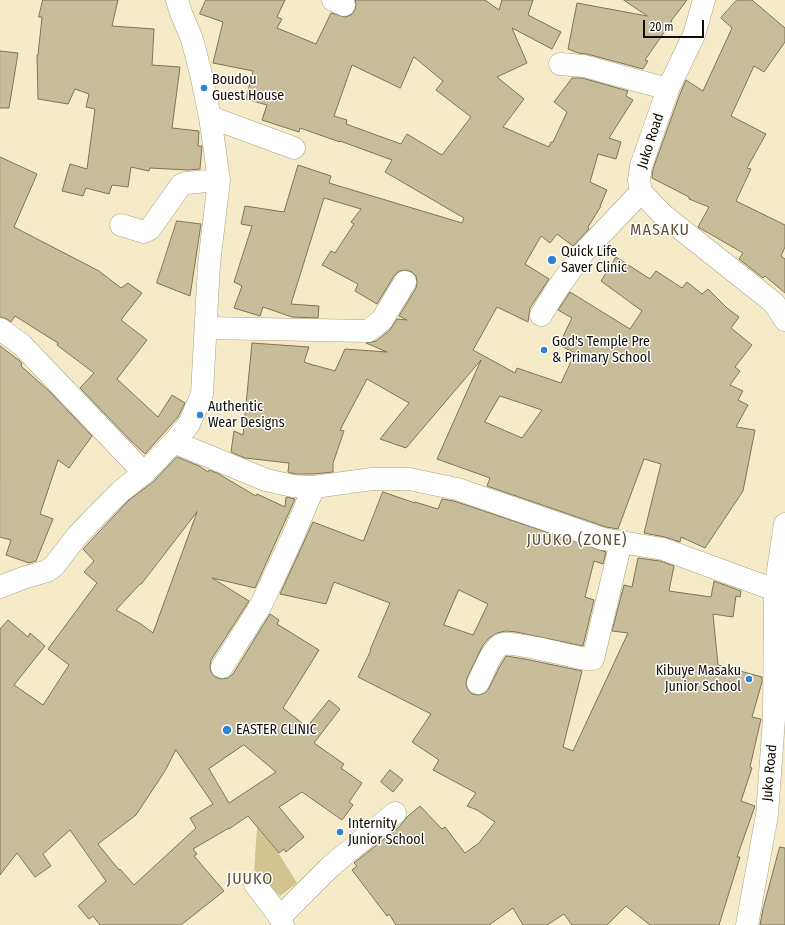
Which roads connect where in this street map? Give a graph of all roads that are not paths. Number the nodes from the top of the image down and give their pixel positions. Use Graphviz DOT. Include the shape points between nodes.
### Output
graph roads {
  1 [pos="178,0"];
  2 [pos="704,0"];
  3 [pos="560,64"];
  4 [pos="668,89"];
  5 [pos="210,117"];
  6 [pos="294,148"];
  7 [pos="219,180"];
  8 [pos="641,192"];
  9 [pos="121,225"];
  10 [pos="405,282"];
  11 [pos="541,314"];
  12 [pos="785,320"];
  13 [pos="206,328"];
  14 [pos="0,329"];
  15 [pos="174,442"];
  16 [pos="144,472"];
  17 [pos="314,487"];
  18 [pos="785,524"];
  19 [pos="621,542"];
  20 [pos="0,587"];
  21 [pos="775,590"];
  22 [pos="222,667"];
  23 [pos="478,682"];
  24 [pos="395,813"];
  25 [pos="255,884"];
  26 [pos="282,921"];
  27 [pos="747,925"];
  1 -- 5 [label="street" via="192,40"];
  2 -- 4 [label="street, Juko Road" via="694,35"];
  3 -- 4 [label="street" via="584,66"];
  4 -- 8 [label="street, Juko Road" via="640,166"];
  5 -- 6 [label="street"];
  5 -- 7 [label="street"];
  7 -- 9 [label="street" via="181,185 150,229 144,232"];
  7 -- 13 [label="street" via="209,264"];
  8 -- 11 [label="street" via="584,252"];
  8 -- 12 [label="street" via="662,214 774,303"];
  10 -- 13 [label="street" via="382,320 368,331"];
  13 -- 15 [label="street" via="202,394 189,424"];
  14 -- 16 [label="street" via="22,344"];
  15 -- 16 [label="street"];
  15 -- 17 [label="street" via="266,480 293,486"];
  16 -- 20 [label="street" via="101,511 48,572"];
  17 -- 19 [label="street" via="372,479 409,479 457,489 603,539"];
  17 -- 22 [label="street" via="261,604"];
  18 -- 21 [label="street, Juko Road"];
  19 -- 21 [label="street" via="663,549"];
  19 -- 23 [label="street" via="593,659 586,660 529,647 500,644"];
  21 -- 27 [label="street, Juko Road" via="774,719 766,815"];
  24 -- 26 [label="street" via="331,866"];
  25 -- 26 [label="street"];
}
